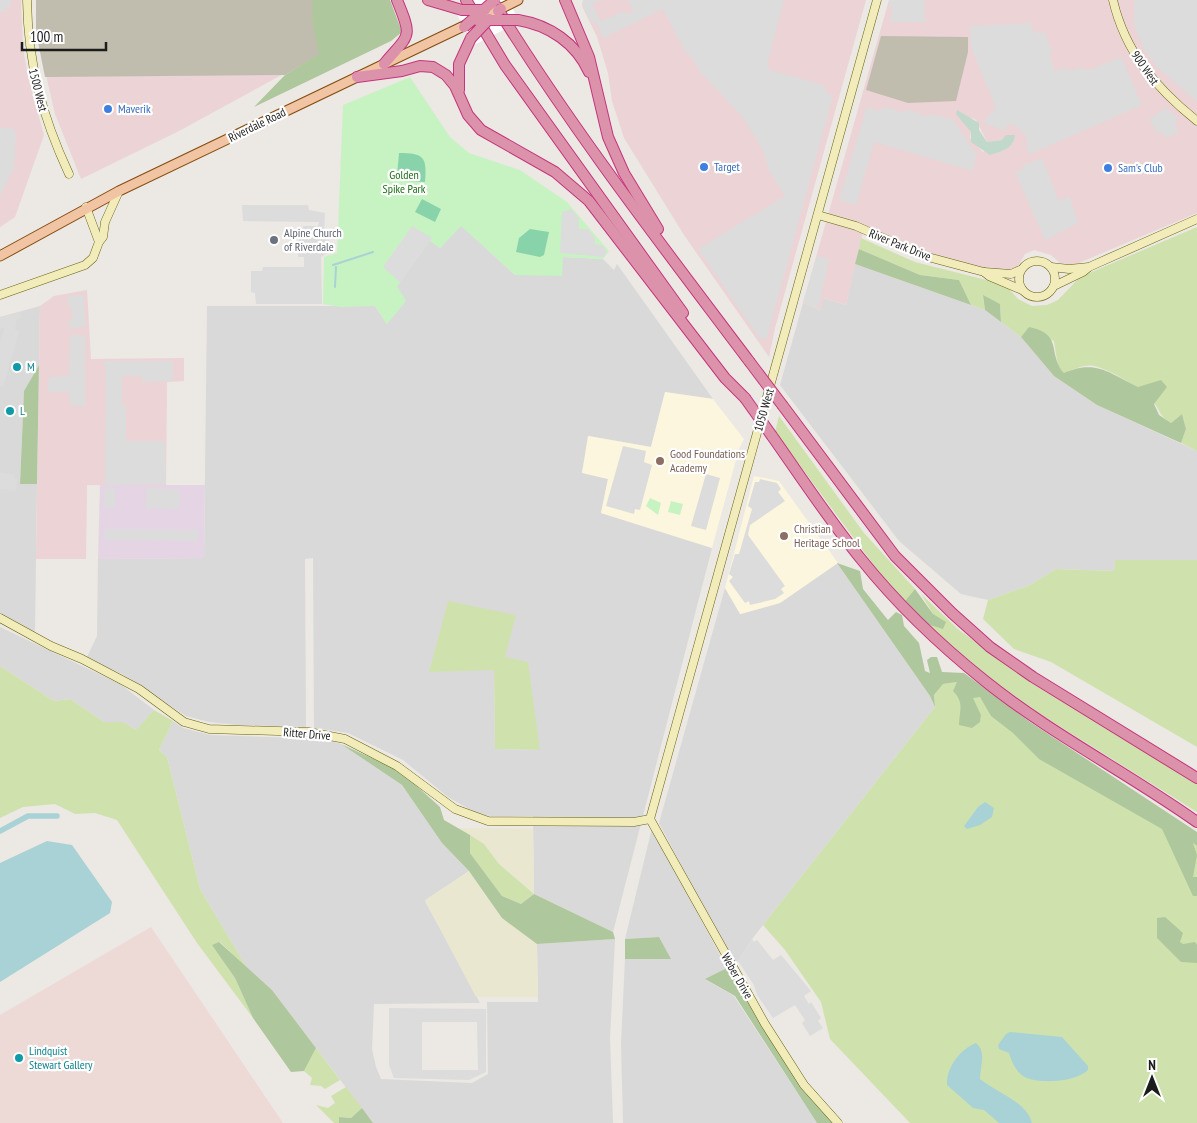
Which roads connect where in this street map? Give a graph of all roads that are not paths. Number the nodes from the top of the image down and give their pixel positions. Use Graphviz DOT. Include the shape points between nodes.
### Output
graph roads {
  1 [pos="28,0"];
  2 [pos="397,0"];
  3 [pos="428,0"];
  4 [pos="565,0"];
  5 [pos="877,0"];
  6 [pos="1113,0"];
  7 [pos="503,4"];
  8 [pos="464,5"];
  9 [pos="487,14"];
  10 [pos="477,20"];
  11 [pos="464,27"];
  12 [pos="384,64"];
  13 [pos="357,77"];
  14 [pos="596,92"];
  15 [pos="460,96"];
  16 [pos="1197,121"];
  17 [pos="69,174"];
  18 [pos="119,191"];
  19 [pos="86,207"];
  20 [pos="818,215"];
  21 [pos="1197,220"];
  22 [pos="99,242"];
  23 [pos="670,255"];
  24 [pos="0,256"];
  25 [pos="1050,267"];
  26 [pos="1088,267"];
  27 [pos="1020,270"];
  28 [pos="984,272"];
  29 [pos="1054,286"];
  30 [pos="1022,290"];
  31 [pos="0,295"];
  32 [pos="745,398"];
  33 [pos="0,618"];
  34 [pos="1197,778"];
  35 [pos="650,819"];
  36 [pos="1197,822"];
  37 [pos="838,1123"];
  1 -- 17 [label="street, 1500 West" via="31,62 36,84 50,132"];
  2 -- 12 [label="highway" via="408,33"];
  3 -- 8 [label="highway"];
  4 -- 14 [label="highway" via="589,57"];
  5 -- 20 [label="street, 1050 West"];
  6 -- 16 [label="street, 900 West" via="1124,34 1145,70 1167,96"];
  7 -- 9 [label="highway, bridge"];
  7 -- 10 [label="main road, Riverdale Road, bridge"];
  7 -- 23 [label="highway" via="531,64"];
  8 -- 9 [label="highway, bridge"];
  8 -- 32 [label="highway"];
  9 -- 10 [label="highway, bridge"];
  9 -- 11 [label="highway, bridge"];
  9 -- 14 [label="highway, bridge" via="545,28 569,44 585,64"];
  9 -- 15 [label="highway, bridge" via="462,55"];
  10 -- 11 [label="main road, Riverdale Road, bridge"];
  11 -- 12 [label="main road, Riverdale Road"];
  12 -- 13 [label="main road, Riverdale Road"];
  13 -- 15 [label="highway" via="417,66 429,67 449,77"];
  13 -- 18 [label="main road, Riverdale Road"];
  14 -- 23 [label="highway" via="615,154"];
  15 -- 32 [label="highway" via="468,115 481,130 555,172 585,196 725,378"];
  18 -- 19 [label="main road, Riverdale Road"];
  18 -- 22 [label="street"];
  19 -- 22 [label="street"];
  19 -- 24 [label="main road, Riverdale Road"];
  20 -- 28 [label="street, River Park Drive" via="856,226 911,251"];
  20 -- 35 [label="street, 1050 West"];
  21 -- 26 [label="street"];
  22 -- 31 [label="street" via="93,258 84,266"];
  23 -- 34 [label="highway, bridge" via="895,556 952,613 990,647 1033,678"];
  25 -- 26 [label="street"];
  25 -- 27 [label="street" via="1036,261"];
  25 -- 29 [label="street" via="1055,276"];
  26 -- 29 [label="street"];
  27 -- 28 [label="street, River Park Drive" via="1011,274"];
  27 -- 30 [label="street" via="1018,280"];
  28 -- 30 [label="street, River Park Drive"];
  29 -- 30 [label="street" via="1042,297 1031,297"];
  32 -- 36 [label="highway, bridge" via="860,558 946,649 1026,712 1151,789"];
  33 -- 35 [label="street, Ritter Drive" via="139,689 184,722 209,729 308,732 345,739 397,766 455,809 474,817 488,820 634,822"];
  35 -- 37 [label="street, Weber Drive" via="765,1024 804,1085"];
}
